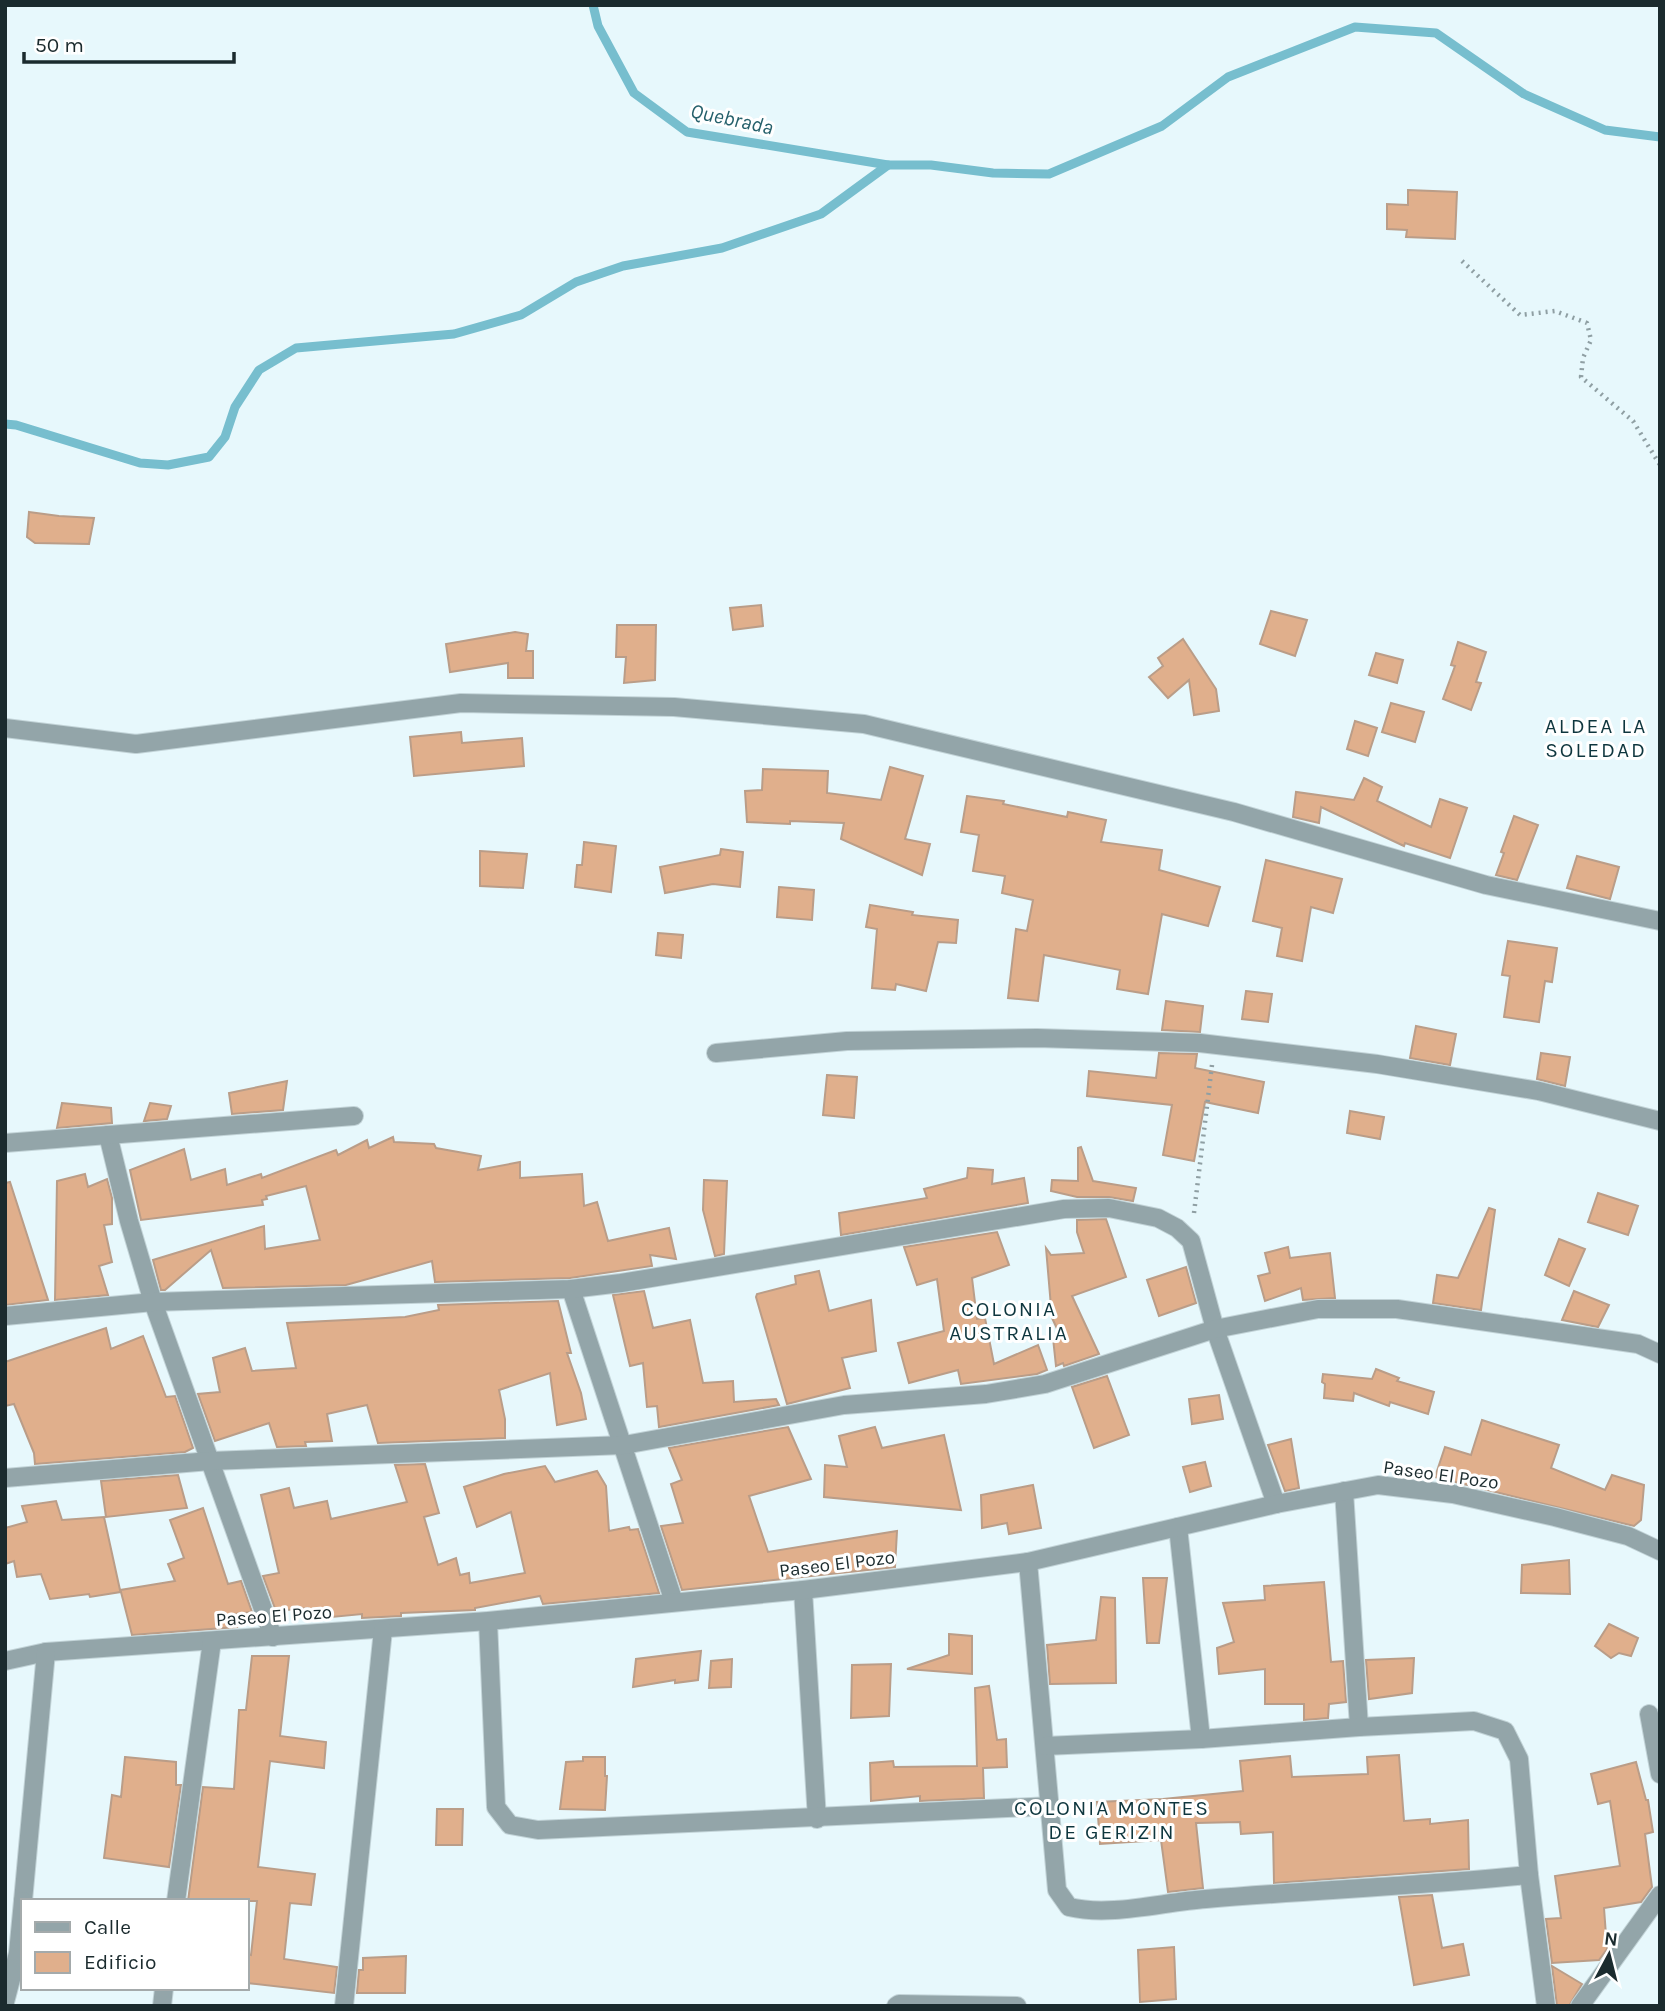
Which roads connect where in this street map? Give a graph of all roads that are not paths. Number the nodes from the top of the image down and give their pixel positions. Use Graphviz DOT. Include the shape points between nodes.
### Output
graph roads {
  1 [pos="5,728"];
  2 [pos="1660,921"];
  3 [pos="716,1053"];
  4 [pos="354,1116"];
  5 [pos="1660,1121"];
  6 [pos="108,1135"];
  7 [pos="5,1143"];
  8 [pos="571,1289"];
  9 [pos="153,1302"];
  10 [pos="5,1315"];
  11 [pos="1215,1329"];
  12 [pos="1660,1354"];
  13 [pos="624,1445"];
  14 [pos="210,1461"];
  15 [pos="5,1478"];
  16 [pos="1345,1491"];
  17 [pos="1276,1504"];
  18 [pos="1178,1527"];
  19 [pos="1660,1550"];
  20 [pos="1028,1562"];
  21 [pos="803,1590"];
  22 [pos="674,1602"];
  23 [pos="488,1621"];
  24 [pos="383,1630"];
  25 [pos="273,1637"];
  26 [pos="212,1641"];
  27 [pos="46,1653"];
  28 [pos="5,1661"];
  29 [pos="1649,1714"];
  30 [pos="1359,1727"];
  31 [pos="1201,1739"];
  32 [pos="1045,1746"];
  33 [pos="1660,1774"];
  34 [pos="1051,1806"];
  35 [pos="817,1819"];
  36 [pos="1529,1875"];
  37 [pos="1660,1895"];
  38 [pos="23,1899"];
  39 [pos="176,1899"];
  40 [pos="21,1922"];
  41 [pos="5,2002"];
  42 [pos="344,2006"];
  43 [pos="896,2006"];
  44 [pos="1017,2006"];
  45 [pos="1546,2006"];
  46 [pos="1580,2006"];
  1 -- 2 [label="street" via="136,744 461,703 674,707 864,724 1234,812 1486,885"];
  3 -- 5 [label="street" via="847,1041 1037,1038 1214,1045 1539,1091"];
  4 -- 6 [label="street"];
  6 -- 7 [label="street"];
  6 -- 9 [label="street"];
  8 -- 9 [label="street"];
  8 -- 11 [label="street" via="1064,1209 1109,1208 1158,1218 1191,1241"];
  8 -- 13 [label="street"];
  9 -- 10 [label="street"];
  9 -- 14 [label="street"];
  11 -- 12 [label="street" via="1318,1309 1396,1309 1638,1344"];
  11 -- 13 [label="street" via="1045,1384 986,1394 844,1405"];
  11 -- 17 [label="street"];
  13 -- 14 [label="street"];
  13 -- 22 [label="street"];
  14 -- 15 [label="street"];
  14 -- 25 [label="street"];
  16 -- 17 [label="street, Paseo El Pozo"];
  16 -- 19 [label="street, Paseo El Pozo" via="1378,1485 1453,1494 1628,1536"];
  16 -- 30 [label="street"];
  17 -- 18 [label="street, Paseo El Pozo"];
  18 -- 20 [label="street, Paseo El Pozo"];
  18 -- 31 [label="street"];
  20 -- 21 [label="street, Paseo El Pozo"];
  20 -- 32 [label="street"];
  21 -- 22 [label="street, Paseo El Pozo"];
  21 -- 35 [label="street"];
  22 -- 23 [label="street, Paseo El Pozo"];
  23 -- 24 [label="street, Paseo El Pozo"];
  23 -- 35 [label="street" via="496,1807 510,1825 538,1830"];
  24 -- 25 [label="street, Paseo El Pozo"];
  24 -- 42 [label="street"];
  25 -- 26 [label="street, Paseo El Pozo"];
  26 -- 27 [label="street, Paseo El Pozo"];
  26 -- 39 [label="street"];
  27 -- 28 [label="street, Paseo El Pozo"];
  27 -- 38 [label="street"];
  29 -- 33 [label="street"];
  30 -- 31 [label="street"];
  30 -- 36 [label="street" via="1474,1721 1506,1731 1519,1759"];
  31 -- 32 [label="street"];
  32 -- 34 [label="street"];
  34 -- 35 [label="street"];
  34 -- 36 [label="street" via="1057,1890 1069,1907 1089,1912"];
  36 -- 45 [label="street"];
  37 -- 46 [label="street"];
  40 -- 41 [label="street"];
  43 -- 44 [label="street"];
}
